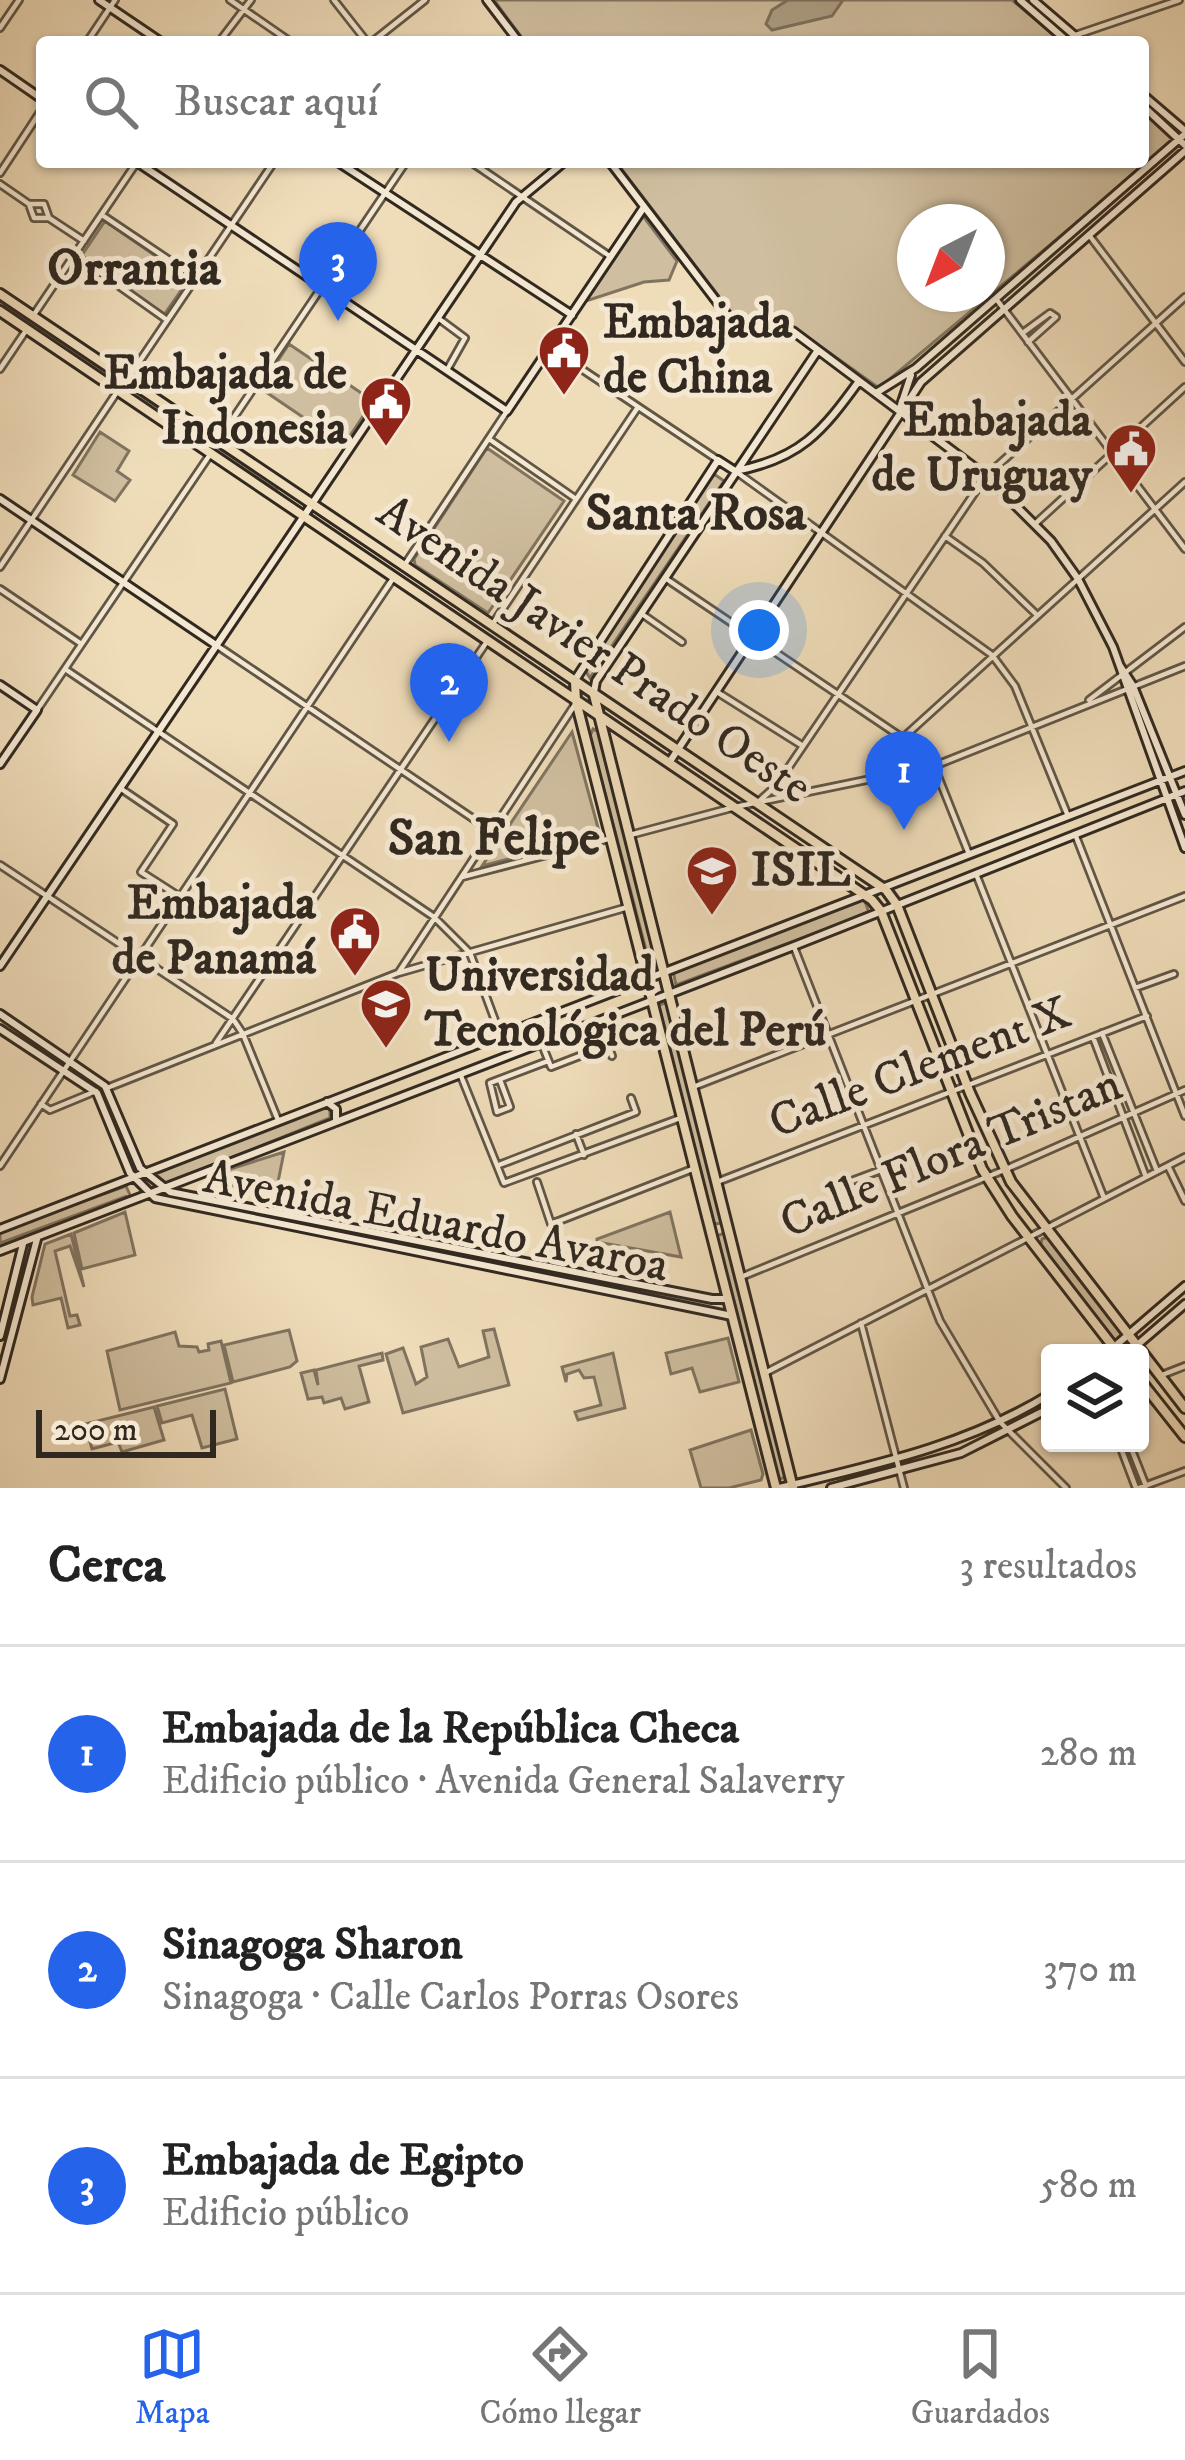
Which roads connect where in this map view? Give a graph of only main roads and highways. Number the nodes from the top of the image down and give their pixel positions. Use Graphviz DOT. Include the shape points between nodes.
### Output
graph roads {
  1 [pos="99,0"];
  2 [pos="488,0"];
  3 [pos="1020,0"];
  4 [pos="1033,0"];
  5 [pos="112,4"];
  6 [pos="153,36"];
  7 [pos="515,36"];
  8 [pos="1067,36"];
  9 [pos="1068,36"];
  10 [pos="0,70"];
  11 [pos="36,94"];
  12 [pos="1149,101"];
  13 [pos="1149,111"];
  14 [pos="1184,140"];
  15 [pos="146,168"];
  16 [pos="347,168"];
  17 [pos="557,168"];
  18 [pos="615,168"];
  19 [pos="644,207"];
  20 [pos="478,256"];
  21 [pos="0,294"];
  22 [pos="0,311"];
  23 [pos="572,315"];
  24 [pos="417,350"];
  25 [pos="818,350"];
  26 [pos="916,368"];
  27 [pos="909,379"];
  28 [pos="859,380"];
  29 [pos="921,382"];
  30 [pos="876,393"];
  31 [pos="899,411"];
  32 [pos="735,471"];
  33 [pos="280,482"];
  34 [pos="271,494"];
  35 [pos="0,500"];
  36 [pos="311,503"];
  37 [pos="302,515"];
  38 [pos="342,524"];
  39 [pos="334,536"];
  40 [pos="216,644"];
  41 [pos="575,680"];
  42 [pos="0,685"];
  43 [pos="1129,688"];
  44 [pos="594,694"];
  45 [pos="576,700"];
  46 [pos="599,716"];
  47 [pos="603,732"];
  48 [pos="586,736"];
  49 [pos="677,750"];
  50 [pos="669,763"];
  51 [pos="0,764"];
  52 [pos="1185,771"];
  53 [pos="1170,777"];
  54 [pos="1159,781"];
  55 [pos="1181,792"];
  56 [pos="1166,799"];
  57 [pos="1185,815"];
  58 [pos="1185,848"];
  59 [pos="883,888"];
  60 [pos="866,894"];
  61 [pos="897,905"];
  62 [pos="881,911"];
  63 [pos="0,966"];
  64 [pos="663,972"];
  65 [pos="648,978"];
  66 [pos="669,992"];
  67 [pos="653,998"];
  68 [pos="560,1012"];
  69 [pos="0,1014"];
  70 [pos="545,1018"];
  71 [pos="0,1029"];
  72 [pos="568,1031"];
  73 [pos="552,1037"];
  74 [pos="451,1054"];
  75 [pos="460,1073"];
  76 [pos="967,1086"];
  77 [pos="951,1091"];
  78 [pos="341,1097"];
  79 [pos="327,1102"];
  80 [pos="351,1115"];
  81 [pos="336,1122"];
  82 [pos="145,1174"];
  83 [pos="133,1179"];
  84 [pos="163,1189"];
  85 [pos="149,1195"];
  86 [pos="234,1210"];
  87 [pos="728,1227"];
  88 [pos="0,1228"];
  89 [pos="711,1232"];
  90 [pos="37,1239"];
  91 [pos="23,1244"];
  92 [pos="0,1251"];
  93 [pos="548,1266"];
  94 [pos="546,1277"];
  95 [pos="14,1282"];
  96 [pos="632,1282"];
  97 [pos="24,1285"];
  98 [pos="1185,1286"];
  99 [pos="629,1294"];
  100 [pos="728,1299"];
  101 [pos="1185,1304"];
  102 [pos="732,1316"];
  103 [pos="0,1336"];
  104 [pos="1127,1336"];
  105 [pos="1108,1344"];
  106 [pos="1120,1344"];
  107 [pos="1132,1344"];
  108 [pos="1145,1344"];
  109 [pos="1149,1365"];
  110 [pos="0,1378"];
  111 [pos="1149,1392"];
  112 [pos="1041,1399"];
  113 [pos="1185,1408"];
  114 [pos="1041,1413"];
  115 [pos="1185,1437"];
  116 [pos="792,1486"];
  117 [pos="778,1488"];
  118 [pos="831,1488"];
  1 -- 5 [label="main road"];
  2 -- 7 [label="main road"];
  3 -- 8 [label="main road"];
  4 -- 9 [label="main road"];
  5 -- 6 [label="main road"];
  10 -- 11 [label="main road"];
  12 -- 14 [label="main road"];
  13 -- 14 [label="main road"];
  14 -- 26 [label="main road"];
  14 -- 29 [label="main road"];
  15 -- 24 [label="main road"];
  16 -- 20 [label="main road"];
  17 -- 20 [label="main road" via="522,196"];
  18 -- 19 [label="main road"];
  19 -- 23 [label="main road"];
  19 -- 25 [label="main road" via="738,327 788,328"];
  20 -- 23 [label="main road"];
  20 -- 24 [label="main road"];
  21 -- 33 [label="main road, Avenida Javier Prado Oeste"];
  22 -- 34 [label="main road, Avenida Javier Prado Oeste"];
  23 -- 24 [label="main road" via="507,411"];
  24 -- 36 [label="main road"];
  25 -- 28 [label="main road"];
  25 -- 32 [label="main road"];
  26 -- 27 [label="main road"];
  26 -- 30 [label="main road"];
  27 -- 29 [label="main road"];
  27 -- 31 [label="main road"];
  28 -- 30 [label="main road"];
  28 -- 32 [label="main road" via="811,441"];
  29 -- 31 [label="main road"];
  30 -- 31 [label="main road"];
  31 -- 43 [label="main road" via="1036,523 1078,579"];
  31 -- 49 [label="main road"];
  32 -- 41 [label="main road" via="718,460"];
  32 -- 44 [label="main road"];
  33 -- 34 [label="main road"];
  33 -- 36 [label="main road, Avenida Javier Prado Oeste"];
  34 -- 37 [label="main road, Avenida Javier Prado Oeste"];
  35 -- 40 [label="main road"];
  36 -- 37 [label="main road"];
  36 -- 38 [label="main road, Avenida Javier Prado Oeste"];
  37 -- 39 [label="main road, Avenida Javier Prado Oeste"];
  37 -- 40 [label="main road"];
  38 -- 39 [label="main road"];
  38 -- 41 [label="main road, Avenida Javier Prado Oeste"];
  39 -- 45 [label="main road, Avenida Javier Prado Oeste"];
  40 -- 63 [label="main road"];
  41 -- 44 [label="main road, Avenida Javier Prado Oeste"];
  41 -- 45 [label="main road"];
  42 -- 51 [label="main road" via="37,710"];
  43 -- 53 [label="main road"];
  43 -- 54 [label="main road"];
  44 -- 46 [label="main road"];
  44 -- 49 [label="main road, Avenida Javier Prado Oeste"];
  45 -- 46 [label="main road, Avenida Javier Prado Oeste"];
  45 -- 48 [label="main road"];
  46 -- 47 [label="main road"];
  46 -- 50 [label="main road, Avenida Javier Prado Oeste"];
  47 -- 48 [label="main road" via="594,726"];
  47 -- 64 [label="main road"];
  48 -- 65 [label="main road"];
  49 -- 50 [label="main road"];
  49 -- 59 [label="main road, Avenida Javier Prado Oeste"];
  50 -- 60 [label="main road, Avenida Javier Prado Oeste"];
  52 -- 53 [label="main road"];
  53 -- 54 [label="main road"];
  53 -- 55 [label="main road"];
  54 -- 56 [label="main road"];
  54 -- 59 [label="main road"];
  55 -- 56 [label="main road"];
  55 -- 57 [label="main road"];
  56 -- 58 [label="main road"];
  56 -- 61 [label="main road"];
  59 -- 60 [label="main road"];
  59 -- 61 [label="main road, Avenida Javier Prado Oeste"];
  60 -- 62 [label="main road, Avenida Javier Prado Oeste"];
  60 -- 64 [label="main road"];
  61 -- 62 [label="main road"];
  61 -- 76 [label="main road, Avenida Javier Prado Oeste"];
  62 -- 66 [label="main road"];
  62 -- 77 [label="main road, Avenida Javier Prado Oeste"];
  64 -- 65 [label="main road"];
  64 -- 66 [label="main road"];
  65 -- 67 [label="main road"];
  65 -- 68 [label="main road"];
  66 -- 67 [label="main road"];
  66 -- 87 [label="main road"];
  67 -- 72 [label="main road"];
  67 -- 89 [label="main road"];
  68 -- 70 [label="main road"];
  68 -- 72 [label="main road"];
  69 -- 82 [label="main road" via="107,1088"];
  70 -- 73 [label="main road" via="554,1025"];
  70 -- 74 [label="main road"];
  71 -- 83 [label="main road" via="96,1091"];
  72 -- 73 [label="main road"];
  73 -- 75 [label="main road"];
  74 -- 75 [label="main road"];
  74 -- 78 [label="main road"];
  75 -- 80 [label="main road"];
  76 -- 77 [label="main road"];
  76 -- 104 [label="main road, Avenida Javier Prado Oeste" via="1004,1170"];
  77 -- 105 [label="main road, Avenida Javier Prado Oeste" via="987,1177"];
  78 -- 79 [label="main road"];
  78 -- 80 [label="main road" via="339,1108"];
  79 -- 81 [label="main road"];
  79 -- 82 [label="main road"];
  80 -- 81 [label="main road"];
  81 -- 84 [label="main road"];
  82 -- 83 [label="main road"];
  82 -- 84 [label="main road, Avenida Eduardo Avaroa"];
  83 -- 85 [label="main road, Avenida Eduardo Avaroa"];
  83 -- 88 [label="main road"];
  84 -- 85 [label="main road"];
  84 -- 86 [label="main road, Avenida Eduardo Avaroa"];
  85 -- 86 [label="main road, Avenida Eduardo Avaroa"];
  85 -- 90 [label="main road"];
  86 -- 93 [label="main road, Avenida Eduardo Avaroa"];
  86 -- 94 [label="main road, Avenida Eduardo Avaroa"];
  87 -- 89 [label="main road"];
  87 -- 116 [label="main road"];
  89 -- 100 [label="main road"];
  90 -- 91 [label="main road"];
  90 -- 97 [label="main road"];
  91 -- 92 [label="main road"];
  91 -- 95 [label="main road"];
  93 -- 94 [label="main road"];
  93 -- 96 [label="main road, Avenida Eduardo Avaroa"];
  94 -- 99 [label="main road, Avenida Eduardo Avaroa"];
  95 -- 97 [label="main road"];
  95 -- 103 [label="main road"];
  96 -- 99 [label="main road"];
  96 -- 100 [label="main road, Avenida Eduardo Avaroa"];
  97 -- 110 [label="main road"];
  98 -- 104 [label="main road"];
  99 -- 102 [label="main road, Avenida Eduardo Avaroa"];
  100 -- 102 [label="main road"];
  101 -- 108 [label="main road"];
  102 -- 117 [label="main road"];
  104 -- 106 [label="main road"];
  104 -- 107 [label="main road, Avenida Javier Prado Oeste"];
  109 -- 113 [label="main road, Avenida Javier Prado Oeste"];
  111 -- 115 [label="main road"];
  112 -- 116 [label="main road" via="933,1450"];
  114 -- 118 [label="main road" via="961,1453"];
  116 -- 117 [label="main road"];
}
